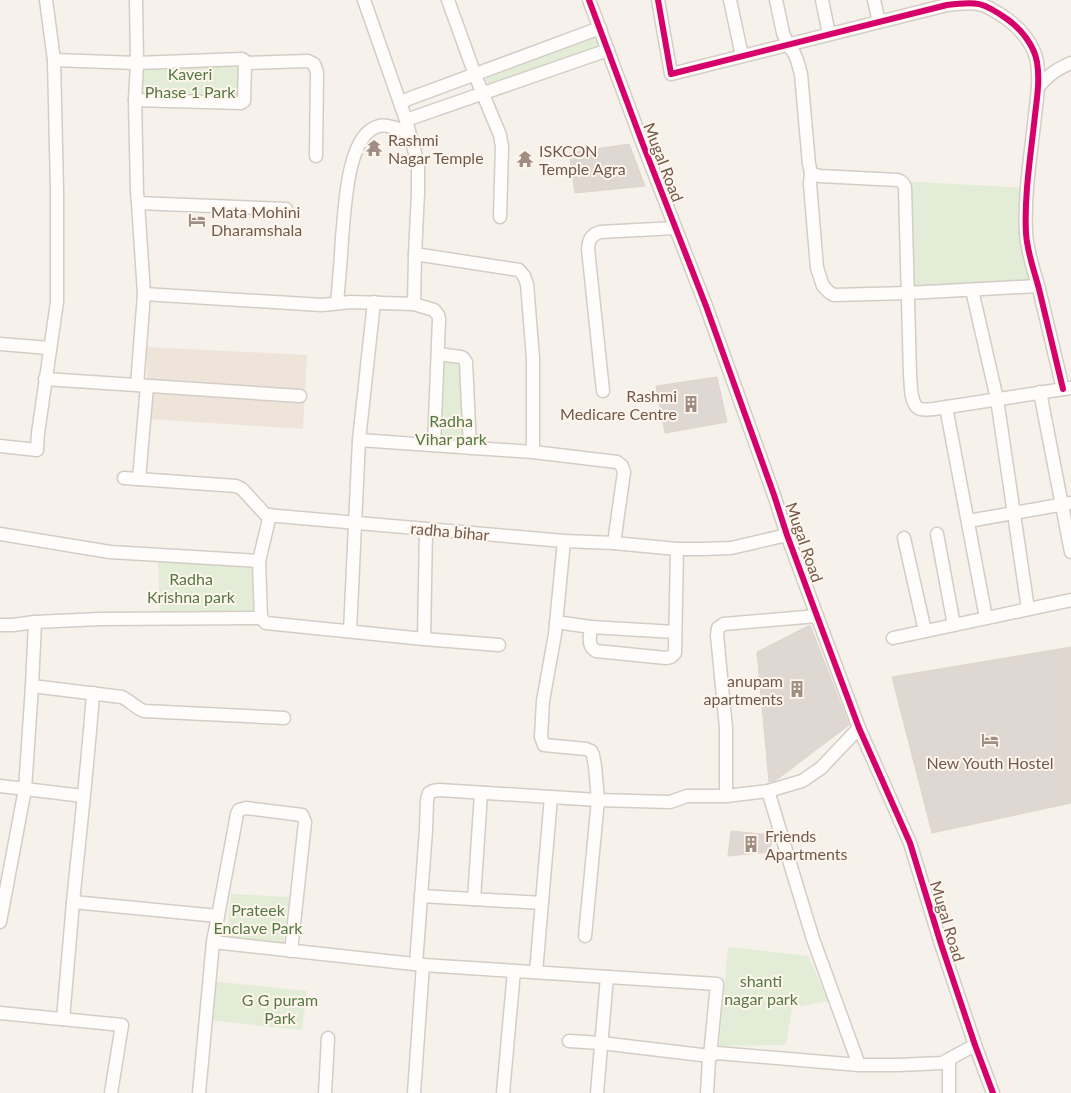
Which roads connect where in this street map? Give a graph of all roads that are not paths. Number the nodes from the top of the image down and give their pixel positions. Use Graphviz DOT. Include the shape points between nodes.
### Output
graph roads {
  1 [pos="46,0"];
  2 [pos="136,0"];
  3 [pos="364,0"];
  4 [pos="448,0"];
  5 [pos="590,0"];
  6 [pos="658,0"];
  7 [pos="730,0"];
  8 [pos="776,0"];
  9 [pos="822,0"];
  10 [pos="874,0"];
  11 [pos="878,22"];
  12 [pos="600,28"];
  13 [pos="829,34"];
  14 [pos="788,45"];
  15 [pos="608,50"];
  16 [pos="742,56"];
  17 [pos="54,60"];
  18 [pos="137,63"];
  19 [pos="245,63"];
  20 [pos="1071,63"];
  21 [pos="475,74"];
  22 [pos="1038,87"];
  23 [pos="483,93"];
  24 [pos="135,100"];
  25 [pos="400,102"];
  26 [pos="406,120"];
  27 [pos="409,133"];
  28 [pos="316,156"];
  29 [pos="811,173"];
  30 [pos="138,203"];
  31 [pos="286,209"];
  32 [pos="500,217"];
  33 [pos="675,228"];
  34 [pos="415,254"];
  35 [pos="1038,286"];
  36 [pos="972,290"];
  37 [pos="908,293"];
  38 [pos="144,294"];
  39 [pos="374,302"];
  40 [pos="337,303"];
  41 [pos="414,304"];
  42 [pos="0,344"];
  43 [pos="49,348"];
  44 [pos="438,354"];
  45 [pos="46,379"];
  46 [pos="142,386"];
  47 [pos="1067,388"];
  48 [pos="603,391"];
  49 [pos="1040,392"];
  50 [pos="300,396"];
  51 [pos="996,399"];
  52 [pos="946,407"];
  53 [pos="359,440"];
  54 [pos="434,445"];
  55 [pos="0,446"];
  56 [pos="470,448"];
  57 [pos="533,452"];
  58 [pos="124,478"];
  59 [pos="139,479"];
  60 [pos="1066,504"];
  61 [pos="1014,513"];
  62 [pos="270,515"];
  63 [pos="968,521"];
  64 [pos="356,523"];
  65 [pos="426,529"];
  66 [pos="0,534"];
  67 [pos="937,534"];
  68 [pos="787,535"];
  69 [pos="904,538"];
  70 [pos="564,541"];
  71 [pos="614,543"];
  72 [pos="677,549"];
  73 [pos="1071,552"];
  74 [pos="259,561"];
  75 [pos="1071,600"];
  76 [pos="1028,609"];
  77 [pos="817,616"];
  78 [pos="260,618"];
  79 [pos="986,618"];
  80 [pos="35,622"];
  81 [pos="556,622"];
  82 [pos="0,625"];
  83 [pos="954,625"];
  84 [pos="591,627"];
  85 [pos="350,631"];
  86 [pos="925,631"];
  87 [pos="675,632"];
  88 [pos="893,638"];
  89 [pos="424,639"];
  90 [pos="499,645"];
  91 [pos="32,686"];
  92 [pos="93,693"];
  93 [pos="284,718"];
  94 [pos="859,728"];
  95 [pos="0,786"];
  96 [pos="25,789"];
  97 [pos="768,791"];
  98 [pos="481,793"];
  99 [pos="83,796"];
  100 [pos="726,796"];
  101 [pos="551,797"];
  102 [pos="598,800"];
  103 [pos="421,896"];
  104 [pos="474,899"];
  105 [pos="73,902"];
  106 [pos="542,904"];
  107 [pos="218,916"];
  108 [pos="0,922"];
  109 [pos="585,936"];
  110 [pos="213,942"];
  111 [pos="292,951"];
  112 [pos="420,964"];
  113 [pos="514,971"];
  114 [pos="536,972"];
  115 [pos="607,977"];
  116 [pos="0,1013"];
  117 [pos="63,1019"];
  118 [pos="328,1038"];
  119 [pos="569,1041"];
  120 [pos="601,1043"];
  121 [pos="974,1045"];
  122 [pos="710,1056"];
  123 [pos="949,1060"];
  124 [pos="859,1065"];
  125 [pos="111,1093"];
  126 [pos="199,1093"];
  127 [pos="325,1093"];
  128 [pos="414,1093"];
  129 [pos="503,1093"];
  130 [pos="597,1093"];
  131 [pos="707,1093"];
  132 [pos="949,1093"];
  133 [pos="993,1093"];
  1 -- 17 [label="street"];
  2 -- 18 [label="street"];
  3 -- 25 [label="street"];
  4 -- 21 [label="street"];
  5 -- 12 [label="street, Mugal Road"];
  6 -- 16 [label="street" via="671,74"];
  7 -- 16 [label="street"];
  8 -- 14 [label="street"];
  9 -- 13 [label="street"];
  10 -- 11 [label="street"];
  11 -- 13 [label="street"];
  11 -- 22 [label="street" via="947,5 974,2 985,5 1026,37 1037,63"];
  12 -- 15 [label="street, Mugal Road"];
  12 -- 21 [label="street"];
  13 -- 14 [label="street"];
  14 -- 16 [label="street"];
  14 -- 29 [label="street" via="801,74"];
  15 -- 23 [label="street"];
  15 -- 33 [label="street, Mugal Road"];
  17 -- 18 [label="street"];
  17 -- 43 [label="street" via="57,302"];
  18 -- 19 [label="street" via="242,59"];
  18 -- 24 [label="street"];
  19 -- 24 [label="street" via="244,101 241,104"];
  19 -- 28 [label="street" via="304,60 314,64 318,83"];
  20 -- 22 [label="street" via="1049,75"];
  21 -- 23 [label="street"];
  21 -- 25 [label="street"];
  22 -- 35 [label="street" via="1026,215 1028,248"];
  23 -- 26 [label="street"];
  23 -- 32 [label="street" via="501,141"];
  24 -- 30 [label="street"];
  25 -- 26 [label="street"];
  26 -- 27 [label="street"];
  27 -- 34 [label="street" via="419,177"];
  27 -- 40 [label="street" via="377,126 364,136 355,154 347,184"];
  29 -- 37 [label="street" via="817,268 826,290 834,295"];
  29 -- 37 [label="street" via="902,181 905,188"];
  30 -- 31 [label="street"];
  30 -- 38 [label="street"];
  33 -- 48 [label="street" via="600,232 591,237 588,249"];
  33 -- 68 [label="street, Mugal Road"];
  34 -- 41 [label="street"];
  34 -- 57 [label="street" via="519,270 524,276 533,358"];
  35 -- 36 [label="street"];
  35 -- 47 [label="street"];
  36 -- 37 [label="street"];
  36 -- 51 [label="street"];
  37 -- 52 [label="street" via="914,403 925,410"];
  38 -- 40 [label="street" via="322,305"];
  38 -- 46 [label="street"];
  39 -- 40 [label="street"];
  39 -- 41 [label="street"];
  39 -- 53 [label="street"];
  41 -- 44 [label="street" via="434,310 438,315"];
  42 -- 43 [label="street"];
  43 -- 45 [label="street"];
  44 -- 54 [label="street"];
  44 -- 56 [label="street" via="461,357 466,362"];
  45 -- 46 [label="street"];
  45 -- 55 [label="street" via="37,450"];
  46 -- 50 [label="street"];
  46 -- 59 [label="street"];
  47 -- 49 [label="street"];
  49 -- 51 [label="street"];
  49 -- 60 [label="street"];
  51 -- 52 [label="street"];
  51 -- 61 [label="street"];
  52 -- 63 [label="street"];
  53 -- 54 [label="street"];
  53 -- 64 [label="street"];
  54 -- 56 [label="street"];
  56 -- 57 [label="street"];
  57 -- 71 [label="street" via="617,462 622,466 624,472"];
  58 -- 59 [label="street"];
  59 -- 62 [label="street" via="236,486 261,511"];
  60 -- 61 [label="street"];
  60 -- 73 [label="street"];
  61 -- 63 [label="street"];
  61 -- 76 [label="street"];
  62 -- 64 [label="street, radha bihar"];
  62 -- 74 [label="street"];
  63 -- 79 [label="street"];
  64 -- 65 [label="street, radha bihar"];
  64 -- 85 [label="street"];
  65 -- 70 [label="street, radha bihar"];
  65 -- 89 [label="street"];
  66 -- 74 [label="street" via="110,552"];
  67 -- 83 [label="street"];
  68 -- 72 [label="street, radha bihar" via="731,548"];
  68 -- 77 [label="street, Mugal Road"];
  69 -- 86 [label="street"];
  70 -- 71 [label="street, radha bihar"];
  70 -- 81 [label="street"];
  71 -- 72 [label="street, radha bihar"];
  72 -- 87 [label="street"];
  74 -- 78 [label="street"];
  75 -- 76 [label="street"];
  76 -- 79 [label="street"];
  77 -- 94 [label="street, Mugal Road"];
  77 -- 100 [label="street" via="724,624 718,628 726,728"];
  78 -- 80 [label="street"];
  78 -- 85 [label="street" via="266,622"];
  79 -- 83 [label="street"];
  80 -- 82 [label="street"];
  80 -- 91 [label="street"];
  81 -- 84 [label="street"];
  81 -- 102 [label="street" via="543,701 541,737 544,745 591,751"];
  83 -- 86 [label="street"];
  84 -- 87 [label="street"];
  84 -- 87 [label="street" via="589,643 596,651 666,658 675,653"];
  85 -- 89 [label="street"];
  86 -- 88 [label="street"];
  89 -- 90 [label="street"];
  91 -- 92 [label="street"];
  91 -- 96 [label="street"];
  92 -- 93 [label="street" via="122,697 144,710"];
  92 -- 99 [label="street"];
  94 -- 97 [label="street" via="822,768 802,781"];
  94 -- 121 [label="street, Mugal Road" via="910,843"];
  95 -- 96 [label="street"];
  96 -- 99 [label="street"];
  96 -- 108 [label="street"];
  97 -- 100 [label="street"];
  97 -- 124 [label="street" via="813,939"];
  98 -- 101 [label="street"];
  98 -- 103 [label="street" via="439,790 429,793"];
  98 -- 104 [label="street"];
  99 -- 105 [label="street"];
  100 -- 102 [label="street" via="687,796 670,802"];
  101 -- 102 [label="street"];
  101 -- 106 [label="street"];
  102 -- 109 [label="street"];
  103 -- 104 [label="street"];
  103 -- 112 [label="street"];
  104 -- 106 [label="street"];
  105 -- 107 [label="street"];
  105 -- 117 [label="street"];
  106 -- 114 [label="street"];
  107 -- 110 [label="street"];
  107 -- 111 [label="street" via="239,810 246,808 302,816 305,822"];
  110 -- 111 [label="street"];
  110 -- 126 [label="street"];
  111 -- 112 [label="street"];
  112 -- 113 [label="street"];
  112 -- 128 [label="street"];
  113 -- 114 [label="street"];
  113 -- 129 [label="street"];
  114 -- 115 [label="street"];
  115 -- 120 [label="street"];
  115 -- 122 [label="street" via="717,984"];
  116 -- 117 [label="street"];
  117 -- 125 [label="street" via="122,1025"];
  118 -- 127 [label="street"];
  119 -- 120 [label="street"];
  120 -- 122 [label="street"];
  120 -- 130 [label="street"];
  121 -- 123 [label="street"];
  121 -- 133 [label="street, Mugal Road"];
  122 -- 124 [label="street" via="717,1053"];
  122 -- 131 [label="street"];
  123 -- 124 [label="street" via="934,1064"];
  123 -- 132 [label="street"];
}
